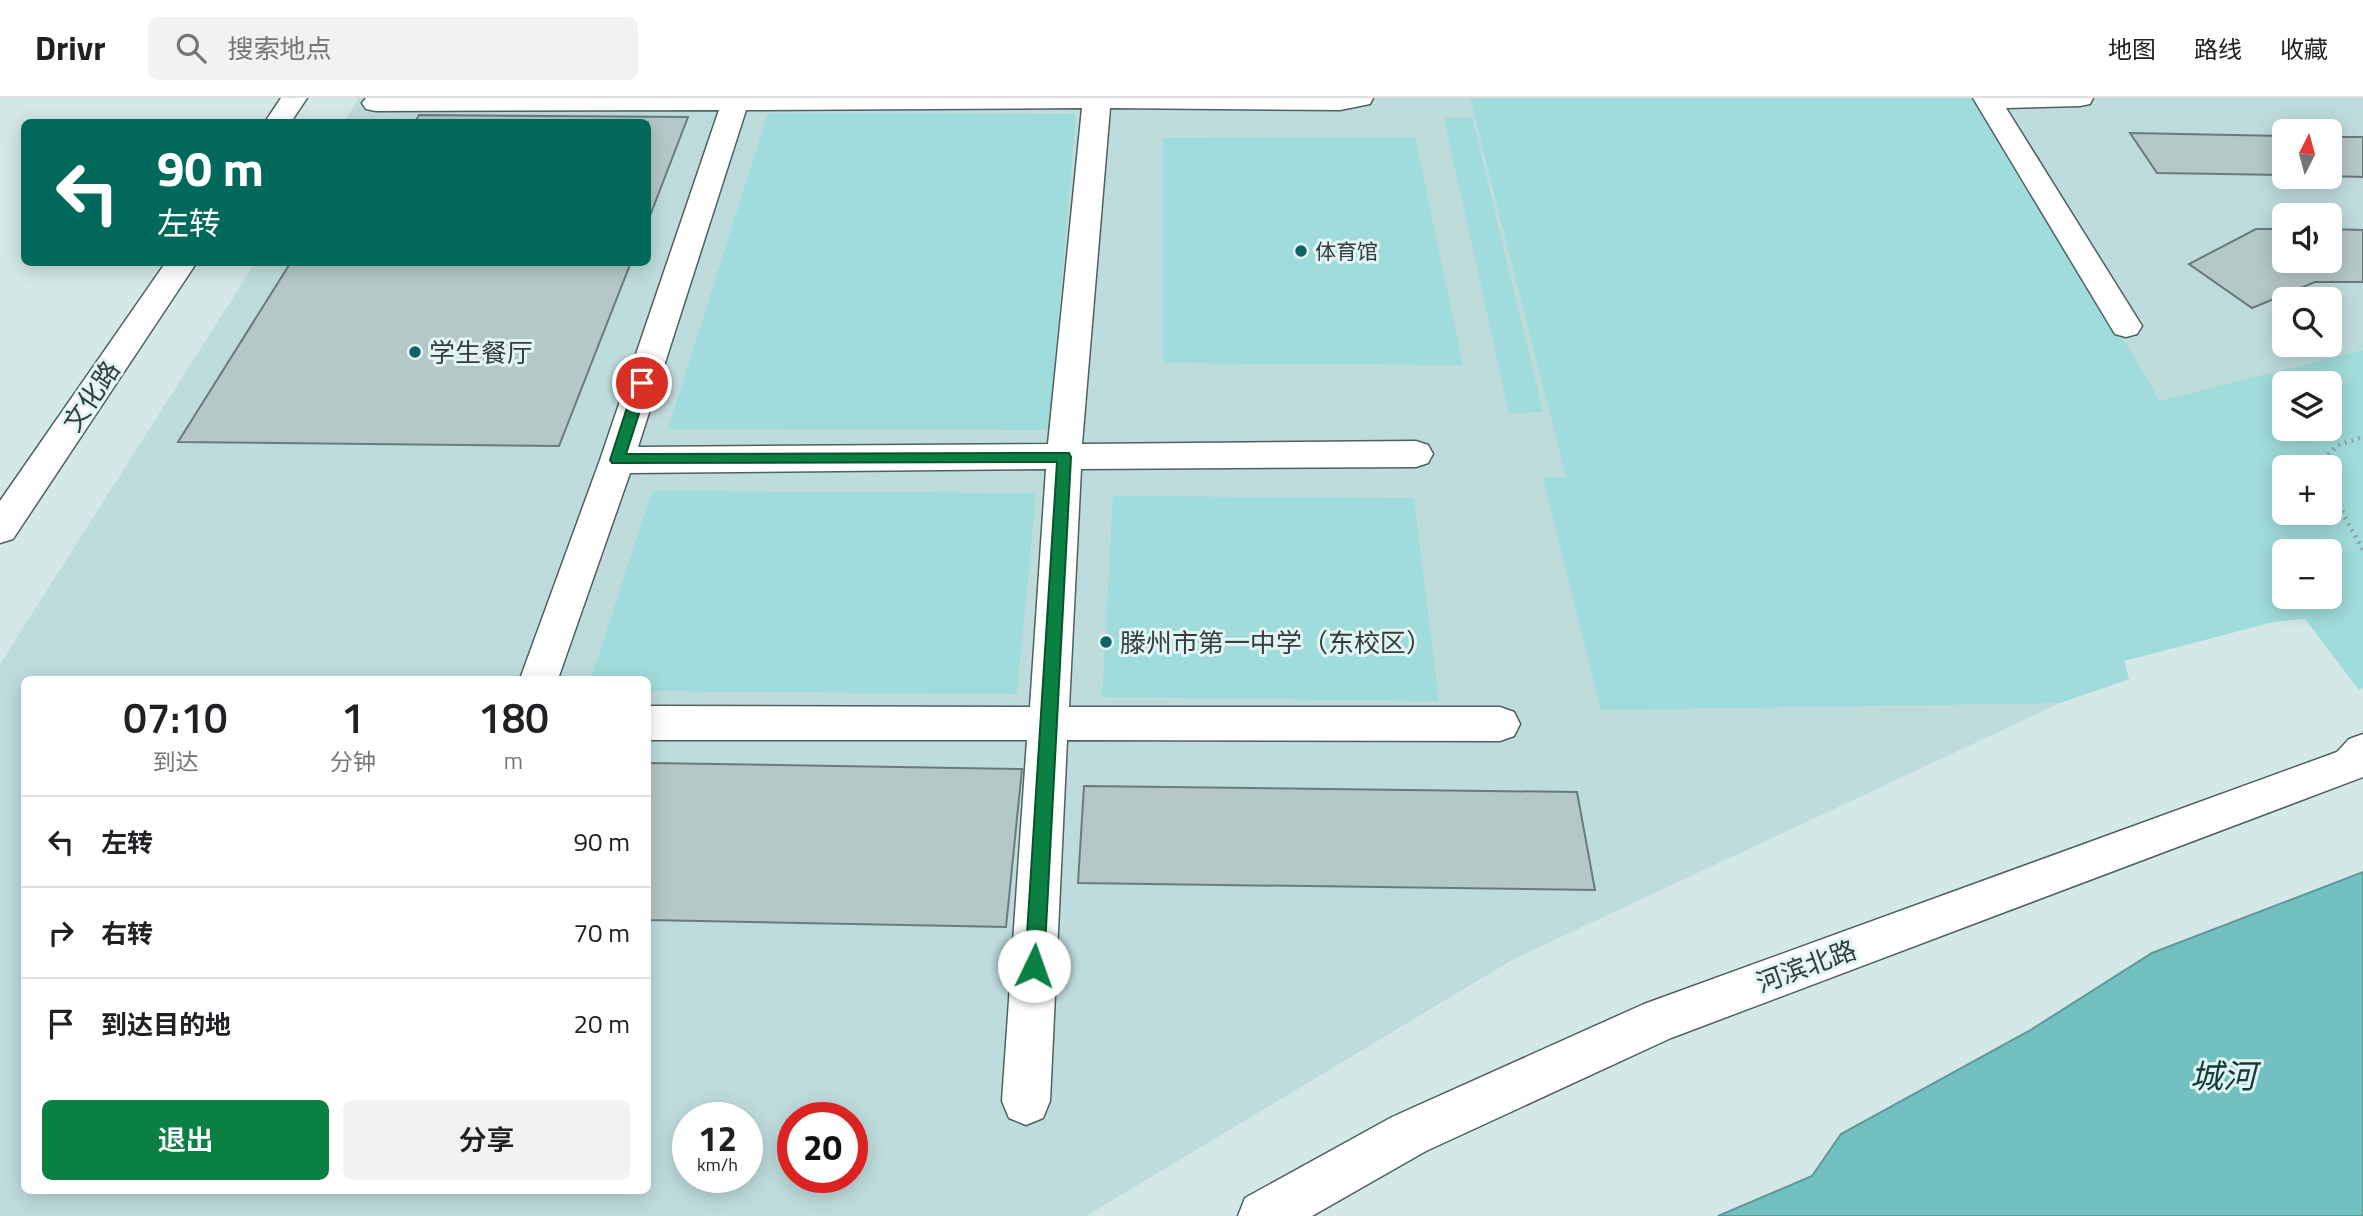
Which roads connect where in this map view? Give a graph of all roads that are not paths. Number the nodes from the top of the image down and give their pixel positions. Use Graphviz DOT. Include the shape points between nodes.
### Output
graph roads {
  1 [pos="294,98"];
  2 [pos="379,98"];
  3 [pos="1360,98"];
  4 [pos="2080,98"];
  5 [pos="736,99"];
  6 [pos="1097,99"];
  7 [pos="1987,99"];
  8 [pos="280,119"];
  9 [pos="179,266"];
  10 [pos="2126,326"];
  11 [pos="1416,454"];
  12 [pos="1064,457"];
  13 [pos="617,460"];
  14 [pos="0,529"];
  15 [pos="540,676"];
  16 [pos="651,723"];
  17 [pos="1049,724"];
  18 [pos="1500,724"];
  19 [pos="2363,751"];
  20 [pos="1026,1101"];
  21 [pos="1263,1216"];
  1 -- 8 [label="street"];
  2 -- 5 [label="street" via="376,103"];
  3 -- 6 [label="street" via="1340,102"];
  4 -- 7 [label="street"];
  5 -- 6 [label="street"];
  5 -- 13 [label="street"];
  6 -- 12 [label="street"];
  7 -- 10 [label="street"];
  9 -- 14 [label="street, 文化路"];
  11 -- 12 [label="street"];
  12 -- 13 [label="street"];
  12 -- 17 [label="street"];
  13 -- 15 [label="street"];
  16 -- 17 [label="street"];
  17 -- 18 [label="street"];
  17 -- 20 [label="street"];
  19 -- 21 [label="street, 河滨北路" via="2351,764 1660,1020 1409,1134"];
}
